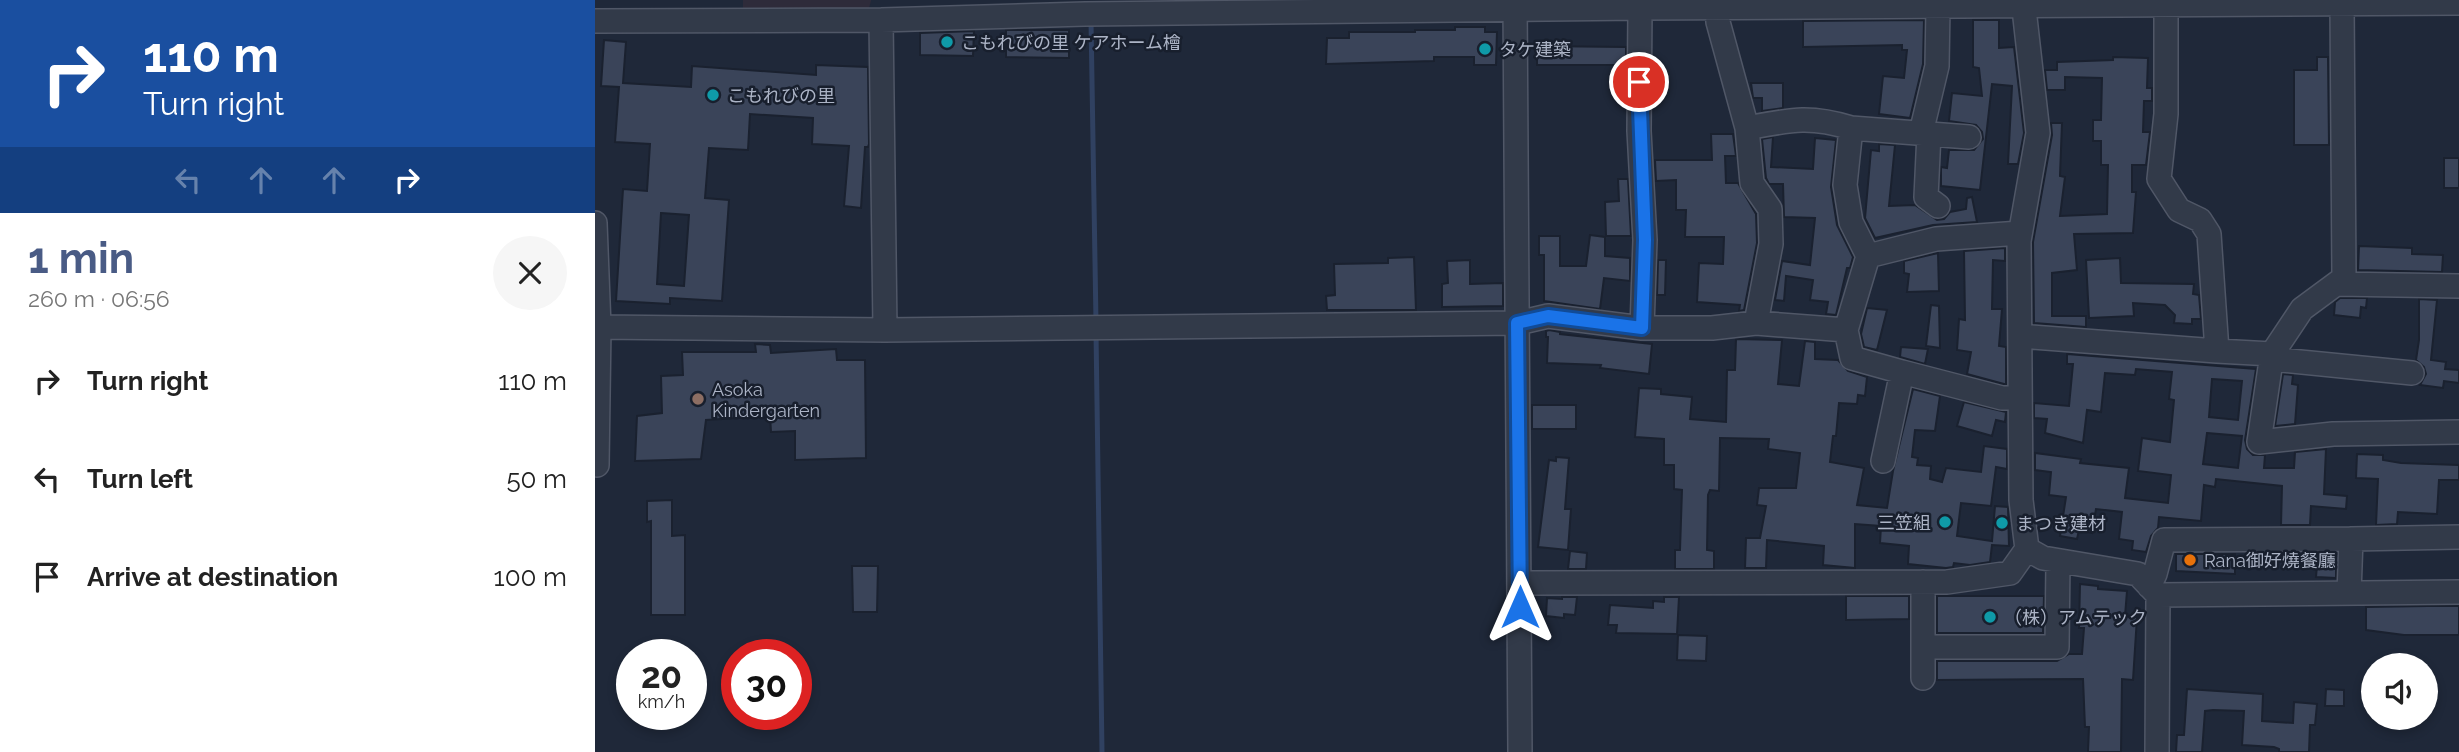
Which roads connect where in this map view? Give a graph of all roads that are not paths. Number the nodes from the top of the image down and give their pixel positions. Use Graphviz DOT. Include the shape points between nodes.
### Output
graph roads {
  1 [pos="2167,1"];
  2 [pos="2298,1"];
  3 [pos="2346,2"];
  4 [pos="2459,3"];
  5 [pos="1874,4"];
  6 [pos="2024,4"];
  7 [pos="1515,5"];
  8 [pos="1938,7"];
  9 [pos="1640,8"];
  10 [pos="1717,8"];
  11 [pos="881,20"];
  12 [pos="595,21"];
  13 [pos="1747,128"];
  14 [pos="1851,128"];
  15 [pos="1925,133"];
  16 [pos="1969,137"];
  17 [pos="1938,206"];
  18 [pos="595,223"];
  19 [pos="2020,233"];
  20 [pos="1868,256"];
  21 [pos="2337,284"];
  22 [pos="2459,286"];
  23 [pos="1517,323"];
  24 [pos="1756,323"];
  25 [pos="599,327"];
  26 [pos="1642,328"];
  27 [pos="885,330"];
  28 [pos="1846,330"];
  29 [pos="2019,337"];
  30 [pos="2217,351"];
  31 [pos="2271,356"];
  32 [pos="1902,372"];
  33 [pos="2412,373"];
  34 [pos="2020,398"];
  35 [pos="2459,432"];
  36 [pos="1883,461"];
  37 [pos="597,465"];
  38 [pos="2459,537"];
  39 [pos="2351,539"];
  40 [pos="2027,549"];
  41 [pos="2058,561"];
  42 [pos="1923,582"];
  43 [pos="1519,583"];
  44 [pos="2154,590"];
  45 [pos="2459,592"];
  46 [pos="2349,593"];
  47 [pos="1923,647"];
  48 [pos="1923,678"];
  49 [pos="1520,752"];
  50 [pos="2157,752"];
  1 -- 2 [label="street"];
  1 -- 6 [label="street"];
  1 -- 30 [label="street" via="2166,114 2159,178 2179,210 2200,220 2210,234"];
  2 -- 3 [label="street"];
  3 -- 4 [label="street"];
  3 -- 21 [label="street" via="2344,278"];
  5 -- 8 [label="street"];
  5 -- 10 [label="street"];
  6 -- 8 [label="street"];
  6 -- 19 [label="street" via="2038,133"];
  7 -- 9 [label="street"];
  7 -- 11 [label="street"];
  7 -- 23 [label="street"];
  8 -- 15 [label="street" via="1937,66"];
  9 -- 10 [label="street"];
  9 -- 26 [label="street" via="1639,131 1645,240"];
  10 -- 13 [label="street"];
  11 -- 12 [label="street"];
  11 -- 27 [label="street"];
  13 -- 14 [label="street" via="1801,118"];
  13 -- 24 [label="street" via="1752,183 1770,209 1771,244"];
  14 -- 15 [label="street"];
  14 -- 20 [label="street" via="1845,185 1851,222"];
  15 -- 16 [label="street"];
  15 -- 17 [label="street" via="1926,197"];
  18 -- 25 [label="street"];
  19 -- 20 [label="street" via="1935,239"];
  19 -- 29 [label="street"];
  20 -- 28 [label="street"];
  21 -- 22 [label="street"];
  21 -- 31 [label="street" via="2302,309"];
  23 -- 26 [label="street" via="1548,316"];
  23 -- 27 [label="street"];
  23 -- 43 [label="street"];
  24 -- 26 [label="street"];
  24 -- 28 [label="street"];
  25 -- 27 [label="street"];
  25 -- 37 [label="street"];
  28 -- 32 [label="street" via="1852,358"];
  29 -- 30 [label="street"];
  29 -- 34 [label="street"];
  30 -- 31 [label="street"];
  31 -- 33 [label="street"];
  31 -- 35 [label="street" via="2259,442 2333,434"];
  32 -- 34 [label="street" via="2003,398"];
  32 -- 36 [label="street"];
  34 -- 40 [label="street" via="2021,500"];
  38 -- 39 [label="street"];
  39 -- 44 [label="street" via="2164,540"];
  39 -- 46 [label="street"];
  40 -- 41 [label="street"];
  40 -- 42 [label="street" via="2010,573"];
  41 -- 44 [label="street" via="2138,574"];
  41 -- 47 [label="street" via="2057,647"];
  42 -- 43 [label="street"];
  42 -- 47 [label="street"];
  43 -- 49 [label="street"];
  44 -- 46 [label="street"];
  44 -- 50 [label="street"];
  45 -- 46 [label="street"];
  47 -- 48 [label="street"];
}
